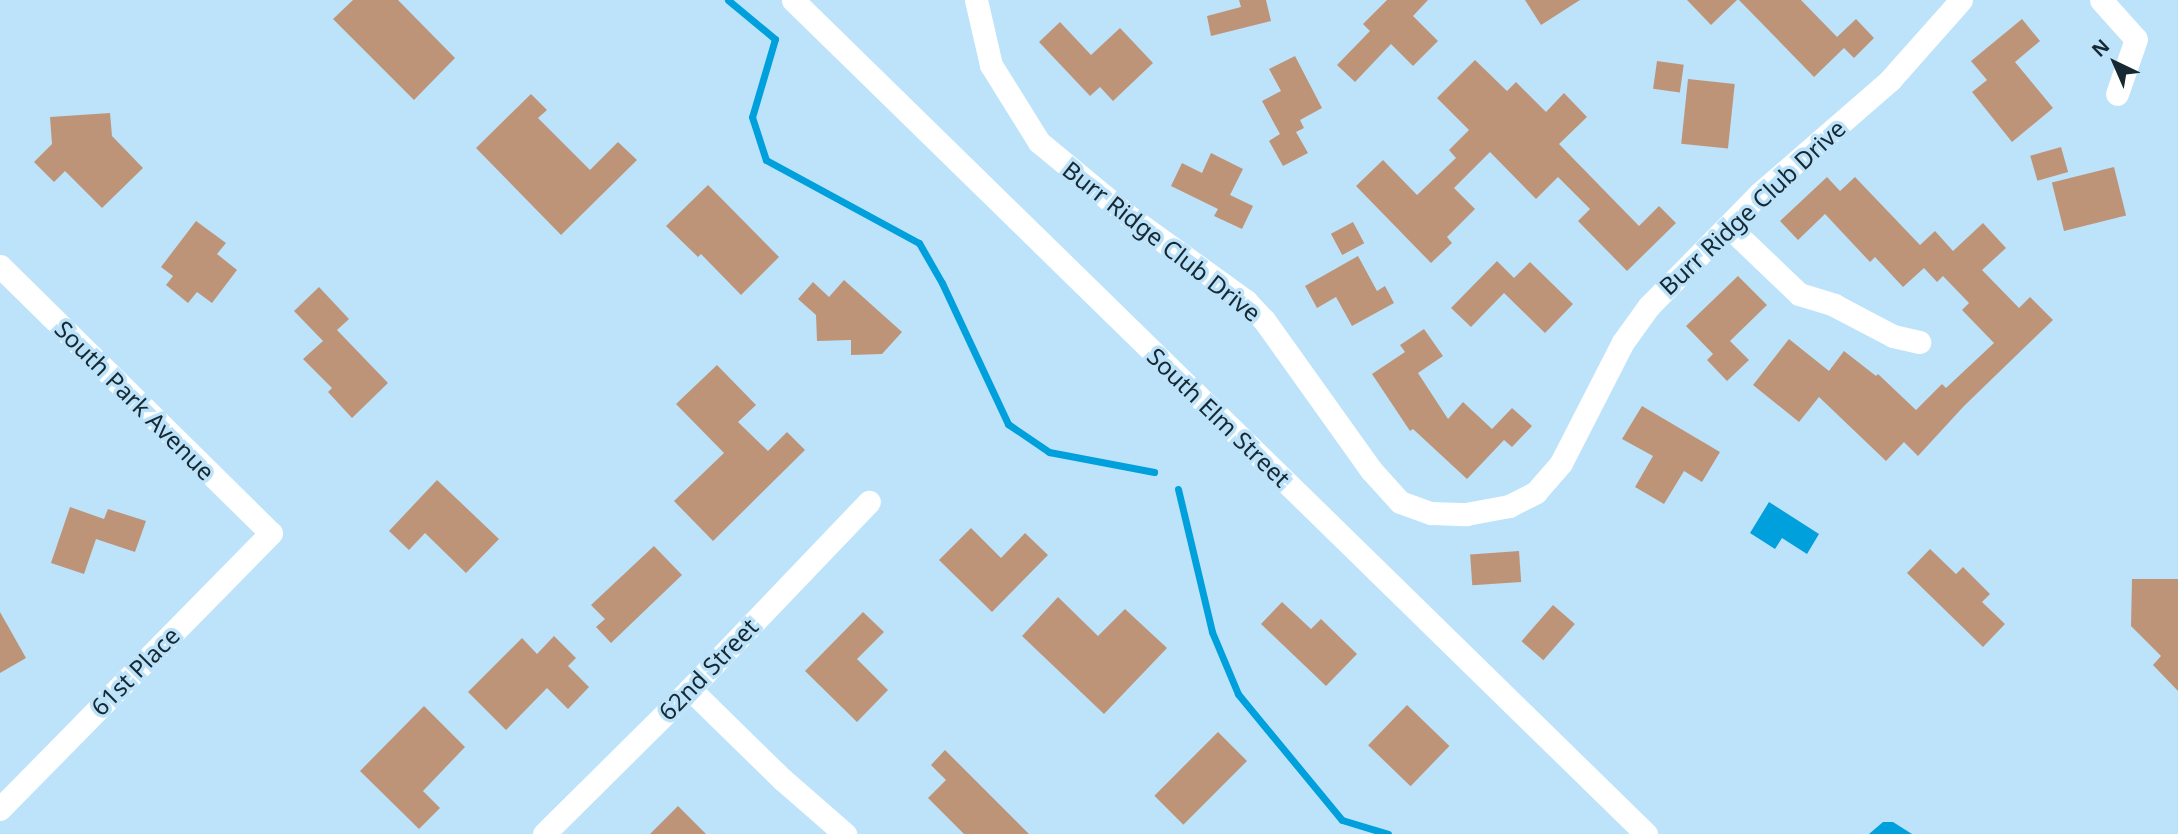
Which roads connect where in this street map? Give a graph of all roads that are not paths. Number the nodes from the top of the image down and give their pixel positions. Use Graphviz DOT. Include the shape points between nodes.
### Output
graph roads {
  1 [pos="793,0"];
  2 [pos="976,0"];
  3 [pos="1961,0"];
  4 [pos="2101,0"];
  5 [pos="2117,94"];
  6 [pos="1729,227"];
  7 [pos="0,266"];
  8 [pos="1919,342"];
  9 [pos="869,502"];
  10 [pos="271,533"];
  11 [pos="690,689"];
  12 [pos="0,809"];
  13 [pos="544,834"];
  14 [pos="845,834"];
  15 [pos="1646,834"];
  1 -- 15 [label="street, South Elm Street"];
  2 -- 6 [label="street, Burr Ridge Club Drive" via="992,65 1039,142 1131,218 1246,301 1371,470 1400,502 1431,513 1466,514 1509,506 1536,492 1561,463 1623,342 1649,306"];
  3 -- 6 [label="street, Burr Ridge Club Drive" via="1890,80 1759,194"];
  4 -- 5 [label="street" via="2136,39"];
  6 -- 8 [label="street" via="1799,294 1834,305 1893,336"];
  7 -- 10 [label="street, South Park Avenue"];
  9 -- 11 [label="street, 62nd Street"];
  10 -- 12 [label="street, 61st Place"];
  11 -- 13 [label="street, 62nd Street"];
  11 -- 14 [label="street"];
}
